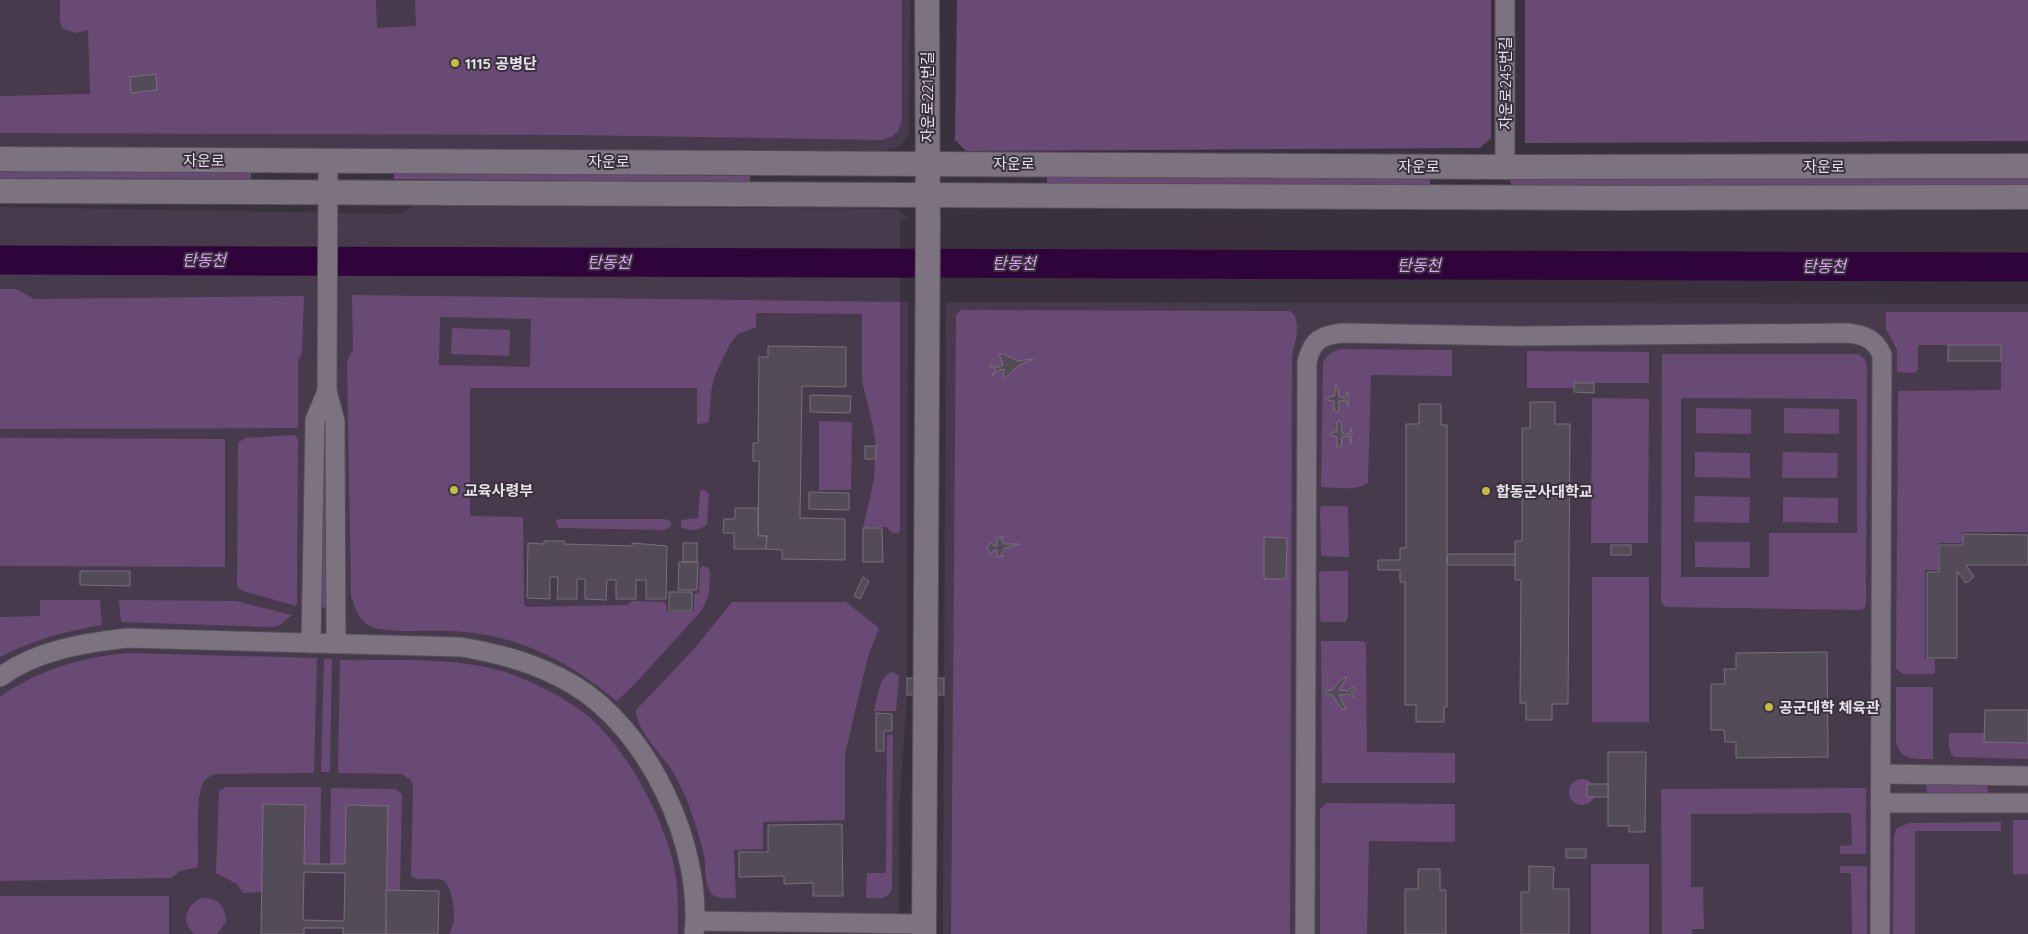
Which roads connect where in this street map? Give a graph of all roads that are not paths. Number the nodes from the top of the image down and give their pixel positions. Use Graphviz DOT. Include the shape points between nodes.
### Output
graph roads {
  1 [pos="927,0"];
  2 [pos="1505,0"];
  3 [pos="0,159"];
  4 [pos="328,160"];
  5 [pos="928,162"];
  6 [pos="2028,166"];
  7 [pos="1505,167"];
  8 [pos="0,191"];
  9 [pos="328,192"];
  10 [pos="928,194"];
  11 [pos="2028,197"];
  12 [pos="327,390"];
  13 [pos="311,643"];
  14 [pos="336,643"];
  15 [pos="0,677"];
  16 [pos="1881,774"];
  17 [pos="2028,776"];
  18 [pos="1880,803"];
  19 [pos="2028,803"];
  20 [pos="695,927"];
  21 [pos="924,929"];
  22 [pos="1305,934"];
  23 [pos="1880,934"];
  1 -- 5 [label="street, 자운로221번길"];
  2 -- 7 [label="street, 자운로245번길"];
  3 -- 4 [label="street, 자운로"];
  4 -- 5 [label="street, 자운로"];
  4 -- 9 [label="street"];
  5 -- 7 [label="street, 자운로"];
  5 -- 10 [label="street, 자운로221번길"];
  6 -- 7 [label="street, 자운로"];
  8 -- 9 [label="street, 자운로"];
  9 -- 10 [label="street, 자운로"];
  9 -- 12 [label="street"];
  10 -- 11 [label="street, 자운로"];
  10 -- 21 [label="street, 자운로221번길"];
  12 -- 13 [label="street" via="315,420"];
  12 -- 14 [label="street" via="335,420"];
  13 -- 14 [label="street"];
  13 -- 15 [label="street" via="127,638 86,642 43,654"];
  14 -- 20 [label="street" via="461,647 503,654 540,667 573,684 601,705 616,720 662,786 687,847 694,880"];
  16 -- 17 [label="street"];
  16 -- 18 [label="street"];
  16 -- 22 [label="street" via="1882,355 1871,338 1848,333 1331,334 1315,342 1307,362"];
  18 -- 19 [label="street"];
  18 -- 23 [label="street"];
  20 -- 21 [label="street"];
}
